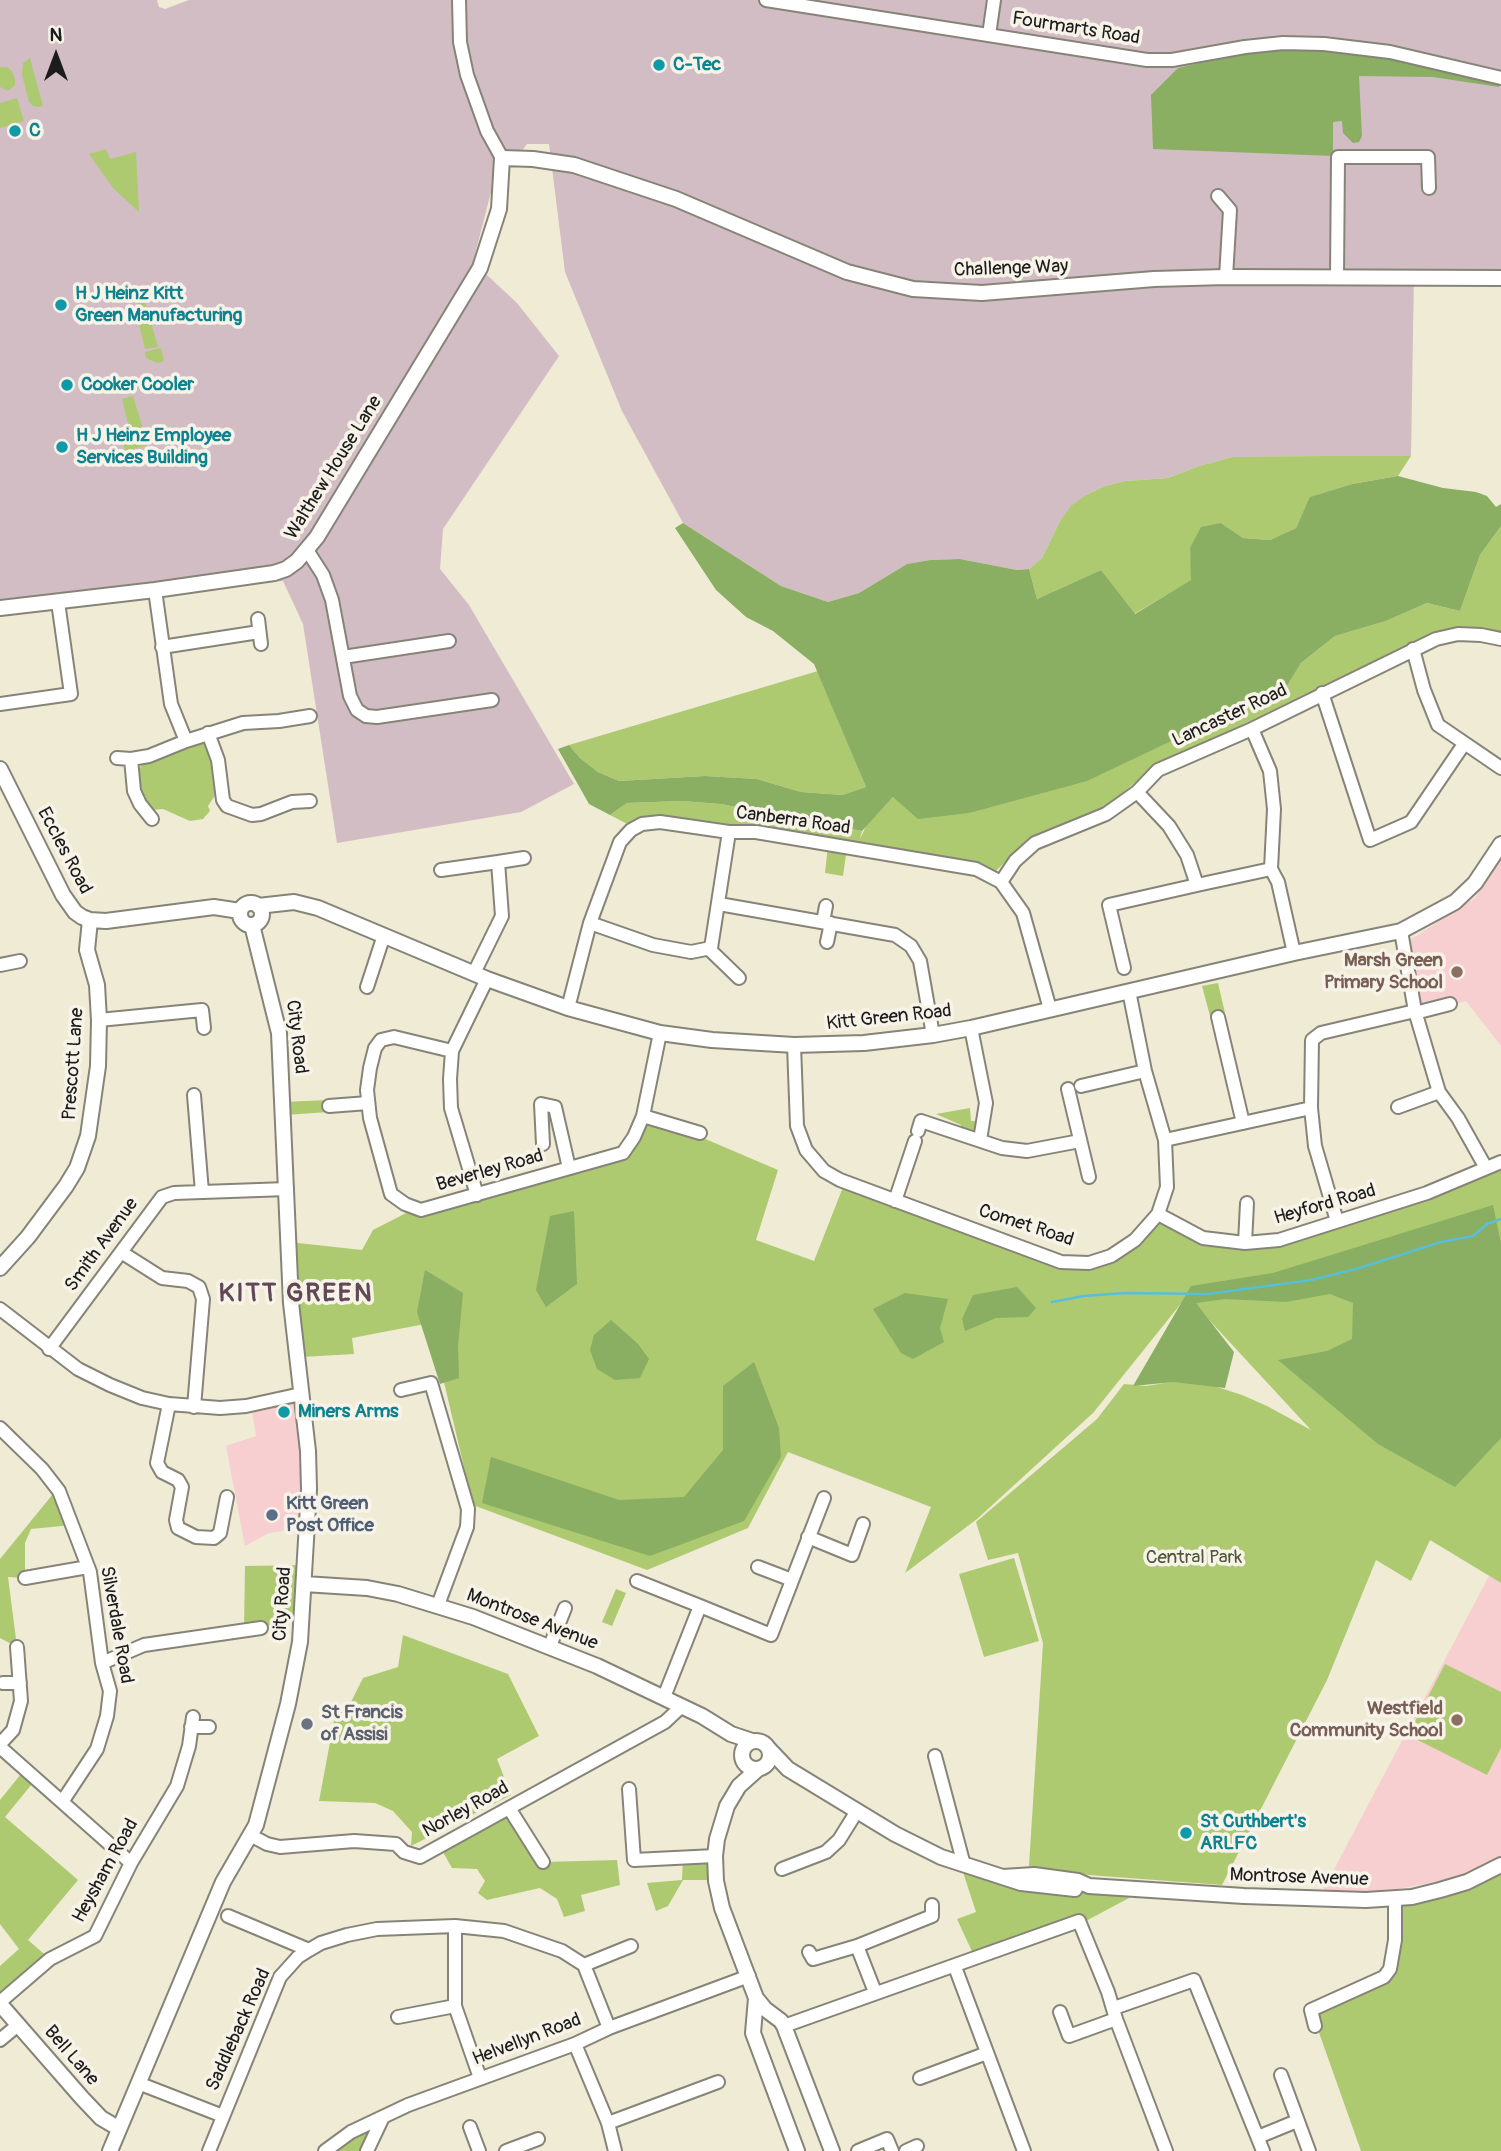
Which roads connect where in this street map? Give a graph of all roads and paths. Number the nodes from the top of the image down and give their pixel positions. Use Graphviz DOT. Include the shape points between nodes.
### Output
graph roads {
  1 [pos="459,0"];
  2 [pos="766,0"];
  3 [pos="995,0"];
  4 [pos="989,35"];
  5 [pos="1501,78"];
  6 [pos="502,158"];
  7 [pos="1429,188"];
  8 [pos="1218,196"];
  9 [pos="1226,277"];
  10 [pos="1337,277"];
  11 [pos="1501,278"];
  12 [pos="307,550"];
  13 [pos="155,590"];
  14 [pos="58,601"];
  15 [pos="0,608"];
  16 [pos="259,632"];
  17 [pos="1501,639"];
  18 [pos="449,641"];
  19 [pos="162,647"];
  20 [pos="1413,649"];
  21 [pos="343,657"];
  22 [pos="1322,693"];
  23 [pos="71,694"];
  24 [pos="4,699"];
  25 [pos="492,700"];
  26 [pos="74,707"];
  27 [pos="310,716"];
  28 [pos="1252,729"];
  29 [pos="208,733"];
  30 [pos="186,741"];
  31 [pos="1464,744"];
  32 [pos="117,758"];
  33 [pos="131,759"];
  34 [pos="1501,768"];
  35 [pos="0,769"];
  36 [pos="1137,792"];
  37 [pos="310,801"];
  38 [pos="154,820"];
  39 [pos="729,832"];
  40 [pos="1501,844"];
  41 [pos="524,858"];
  42 [pos="498,862"];
  43 [pos="1271,869"];
  44 [pos="441,870"];
  45 [pos="1000,882"];
  46 [pos="1196,886"];
  47 [pos="719,904"];
  48 [pos="258,906"];
  49 [pos="826,906"];
  50 [pos="240,911"];
  51 [pos="90,920"];
  52 [pos="590,923"];
  53 [pos="827,923"];
  54 [pos="252,925"];
  55 [pos="1401,931"];
  56 [pos="384,935"];
  57 [pos="827,942"];
  58 [pos="708,948"];
  59 [pos="1294,953"];
  60 [pos="20,961"];
  61 [pos="0,965"];
  62 [pos="1124,968"];
  63 [pos="481,976"];
  64 [pos="739,978"];
  65 [pos="367,987"];
  66 [pos="1129,991"];
  67 [pos="1450,1004"];
  68 [pos="568,1008"];
  69 [pos="1050,1009"];
  70 [pos="1415,1012"];
  71 [pos="1218,1017"];
  72 [pos="99,1020"];
  73 [pos="204,1028"];
  74 [pos="971,1028"];
  75 [pos="660,1033"];
  76 [pos="933,1035"];
  77 [pos="794,1045"];
  78 [pos="452,1051"];
  79 [pos="1145,1071"];
  80 [pos="1439,1092"];
  81 [pos="194,1095"];
  82 [pos="368,1103"];
  83 [pos="329,1106"];
  84 [pos="1398,1107"];
  85 [pos="1311,1108"];
  86 [pos="643,1116"];
  87 [pos="1243,1123"];
  88 [pos="700,1133"];
  89 [pos="980,1140"];
  90 [pos="1165,1140"];
  91 [pos="1080,1141"];
  92 [pos="543,1144"];
  93 [pos="1501,1163"];
  94 [pos="569,1168"];
  95 [pos="1486,1168"];
  96 [pos="1089,1177"];
  97 [pos="287,1189"];
  98 [pos="202,1192"];
  99 [pos="477,1195"];
  100 [pos="895,1200"];
  101 [pos="1247,1203"];
  102 [pos="1158,1214"];
  103 [pos="1337,1221"];
  104 [pos="1245,1242"];
  105 [pos="121,1252"];
  106 [pos="0,1268"];
  107 [pos="0,1310"];
  108 [pos="49,1349"];
  109 [pos="401,1390"];
  110 [pos="302,1394"];
  111 [pos="169,1404"];
  112 [pos="194,1407"];
  113 [pos="0,1428"];
  114 [pos="228,1497"];
  115 [pos="824,1498"];
  116 [pos="863,1524"];
  117 [pos="808,1537"];
  118 [pos="88,1567"];
  119 [pos="758,1567"];
  120 [pos="25,1578"];
  121 [pos="792,1580"];
  122 [pos="637,1581"];
  123 [pos="304,1584"];
  124 [pos="438,1605"];
  125 [pos="699,1606"];
  126 [pos="565,1608"];
  127 [pos="253,1644"];
  128 [pos="550,1646"];
  129 [pos="17,1647"];
  130 [pos="102,1663"];
  131 [pos="20,1682"];
  132 [pos="3,1683"];
  133 [pos="664,1697"];
  134 [pos="682,1706"];
  135 [pos="209,1727"];
  136 [pos="732,1734"];
  137 [pos="752,1741"];
  138 [pos="0,1746"];
  139 [pos="769,1749"];
  140 [pos="935,1756"];
  141 [pos="741,1757"];
  142 [pos="759,1769"];
  143 [pos="788,1769"];
  144 [pos="739,1786"];
  145 [pos="629,1788"];
  146 [pos="62,1802"];
  147 [pos="509,1808"];
  148 [pos="858,1811"];
  149 [pos="250,1835"];
  150 [pos="715,1856"];
  151 [pos="543,1862"];
  152 [pos="131,1863"];
  153 [pos="964,1865"];
  154 [pos="1501,1865"];
  155 [pos="782,1869"];
  156 [pos="1395,1899"];
  157 [pos="932,1905"];
  158 [pos="228,1916"];
  159 [pos="455,1926"];
  160 [pos="631,1946"];
  161 [pos="857,1946"];
  162 [pos="309,1950"];
  163 [pos="809,1952"];
  164 [pos="584,1965"];
  165 [pos="955,1966"];
  166 [pos="749,1976"];
  167 [pos="876,1992"];
  168 [pos="756,1998"];
  169 [pos="0,2003"];
  170 [pos="455,2006"];
  171 [pos="1060,2012"];
  172 [pos="770,2014"];
  173 [pos="1115,2014"];
  174 [pos="398,2017"];
  175 [pos="755,2019"];
  176 [pos="18,2025"];
  177 [pos="784,2026"];
  178 [pos="1315,2026"];
  179 [pos="610,2028"];
  180 [pos="0,2040"];
  181 [pos="575,2044"];
  182 [pos="987,2053"];
  183 [pos="1281,2075"];
  184 [pos="480,2078"];
  185 [pos="920,2078"];
  186 [pos="718,2082"];
  187 [pos="138,2083"];
  188 [pos="223,2116"];
  189 [pos="383,2117"];
  190 [pos="1297,2121"];
  191 [pos="608,2123"];
  192 [pos="470,2127"];
  193 [pos="118,2128"];
  194 [pos="1258,2137"];
  195 [pos="538,2139"];
  196 [pos="110,2151"];
  197 [pos="209,2151"];
  198 [pos="325,2151"];
  199 [pos="367,2151"];
  200 [pos="479,2151"];
  201 [pos="506,2151"];
  202 [pos="615,2151"];
  203 [pos="797,2151"];
  204 [pos="832,2151"];
  205 [pos="858,2151"];
  206 [pos="892,2151"];
  207 [pos="1024,2151"];
  208 [pos="1166,2151"];
  209 [pos="1263,2151"];
  210 [pos="1309,2151"];
  1 -- 6 [label="street" via="467,75"];
  2 -- 4 [label="street, Fourmarts Road"];
  3 -- 4 [label="street"];
  4 -- 5 [label="street, Fourmarts Road" via="1147,60 1283,43 1324,44 1390,52"];
  6 -- 9 [label="street, Challenge Way" via="574,165 676,200 847,272 913,289 982,293"];
  6 -- 12 [label="street, Walthew House Lane" via="499,209 480,268"];
  7 -- 10 [label="street" via="1428,157 1338,157"];
  8 -- 9 [label="street" via="1230,210"];
  9 -- 10 [label="street, Challenge Way"];
  10 -- 11 [label="street, Challenge Way"];
  12 -- 13 [label="street, Walthew House Lane" via="274,573"];
  12 -- 21 [label="street" via="332,600"];
  13 -- 14 [label="street, Walthew House Lane"];
  13 -- 19 [label="street"];
  14 -- 15 [label="street, Walthew House Lane"];
  14 -- 23 [label="street"];
  16 -- 19 [label="street"];
  17 -- 20 [label="street, Lancaster Road" via="1458,634"];
  18 -- 21 [label="street"];
  19 -- 30 [label="street" via="171,704"];
  20 -- 22 [label="street, Lancaster Road"];
  20 -- 31 [label="street" via="1438,725"];
  21 -- 25 [label="street" via="353,704 366,716"];
  22 -- 28 [label="street, Lancaster Road"];
  22 -- 31 [label="street" via="1370,841 1411,822"];
  23 -- 24 [label="street"];
  23 -- 26 [label="street"];
  27 -- 29 [label="street" via="243,723"];
  28 -- 36 [label="street, Lancaster Road" via="1158,770"];
  28 -- 43 [label="street" via="1270,771 1274,809"];
  29 -- 30 [label="street"];
  29 -- 37 [label="street" via="218,760 219,804 252,815"];
  30 -- 33 [label="street"];
  31 -- 34 [label="street"];
  32 -- 33 [label="street"];
  33 -- 38 [label="street" via="134,792"];
  35 -- 51 [label="street, Eccles Road" via="69,905"];
  36 -- 45 [label="street, Lancaster Road" via="1107,814 1035,843 1015,860"];
  36 -- 46 [label="street" via="1170,826 1187,855"];
  39 -- 45 [label="street, Canberra Road" via="756,832"];
  39 -- 47 [label="street"];
  39 -- 52 [label="street, Canberra Road" via="660,822 631,830 620,842"];
  40 -- 55 [label="street, Kitt Green Road" via="1475,883 1455,902"];
  41 -- 42 [label="street"];
  42 -- 44 [label="street"];
  42 -- 63 [label="street" via="502,916"];
  43 -- 46 [label="street"];
  43 -- 59 [label="street"];
  45 -- 69 [label="street, Canberra Road" via="1023,913"];
  46 -- 62 [label="street" via="1109,905"];
  47 -- 53 [label="street"];
  47 -- 58 [label="street"];
  48 -- 50 [label="street" via="247,904"];
  48 -- 54 [label="street" via="261,918"];
  48 -- 56 [label="street, Kitt Green Road" via="303,904"];
  49 -- 53 [label="street"];
  50 -- 51 [label="street, Eccles Road" via="214,907"];
  50 -- 54 [label="street" via="242,920"];
  51 -- 72 [label="street, Prescott Lane" via="87,950 97,985"];
  52 -- 58 [label="street" via="653,945 691,953"];
  52 -- 68 [label="street, Canberra Road"];
  53 -- 57 [label="street"];
  53 -- 76 [label="street" via="895,934 911,946 920,961"];
  54 -- 97 [label="street, City Road" via="279,1033"];
  55 -- 59 [label="street, Kitt Green Road"];
  55 -- 70 [label="street"];
  56 -- 63 [label="street, Kitt Green Road"];
  56 -- 65 [label="street"];
  58 -- 64 [label="street"];
  59 -- 66 [label="street, Kitt Green Road"];
  60 -- 61 [label="street"];
  63 -- 68 [label="street, Kitt Green Road"];
  63 -- 78 [label="street"];
  66 -- 69 [label="street, Kitt Green Road"];
  66 -- 79 [label="street, Comet Road"];
  67 -- 70 [label="street"];
  68 -- 75 [label="street, Kitt Green Road"];
  69 -- 74 [label="street, Kitt Green Road"];
  70 -- 80 [label="street"];
  70 -- 85 [label="street" via="1321,1032 1312,1040"];
  71 -- 87 [label="street"];
  72 -- 73 [label="street" via="202,1010"];
  72 -- 106 [label="street, Prescott Lane" via="93,1105 83,1153 53,1206"];
  74 -- 76 [label="street, Kitt Green Road"];
  74 -- 89 [label="street" via="986,1103"];
  75 -- 77 [label="street, Kitt Green Road"];
  75 -- 86 [label="street, Beverley Road"];
  76 -- 77 [label="street, Kitt Green Road"];
  77 -- 100 [label="street, Comet Road" via="797,1126 806,1150 824,1171 840,1180"];
  78 -- 82 [label="street, Beverley Road" via="394,1037 381,1040 370,1068"];
  78 -- 99 [label="street" via="451,1108"];
  79 -- 90 [label="street, Comet Road"];
  79 -- 91 [label="street" via="1075,1088"];
  80 -- 84 [label="street"];
  80 -- 95 [label="street"];
  81 -- 98 [label="street"];
  82 -- 83 [label="street"];
  82 -- 99 [label="street, Beverley Road" via="391,1194 421,1210"];
  85 -- 87 [label="street"];
  85 -- 103 [label="street" via="1315,1146"];
  86 -- 88 [label="street"];
  86 -- 94 [label="street, Beverley Road" via="622,1153"];
  87 -- 90 [label="street"];
  89 -- 91 [label="street" via="1027,1151"];
  89 -- 100 [label="street" via="921,1121"];
  90 -- 102 [label="street, Comet Road" via="1167,1187"];
  91 -- 96 [label="street"];
  92 -- 94 [label="street" via="541,1104 555,1107"];
  93 -- 95 [label="street, Heyford Road"];
  94 -- 99 [label="street, Beverley Road"];
  95 -- 103 [label="street, Heyford Road" via="1427,1193"];
  97 -- 98 [label="street, Smith Avenue"];
  97 -- 110 [label="street, City Road" via="291,1303"];
  98 -- 105 [label="street, Smith Avenue" via="162,1197"];
  100 -- 102 [label="street, Comet Road" via="1061,1262 1088,1263 1111,1256 1135,1240"];
  101 -- 104 [label="street"];
  102 -- 104 [label="street, Heyford Road" via="1203,1238"];
  103 -- 104 [label="street, Heyford Road" via="1279,1240"];
  105 -- 108 [label="street, Smith Avenue"];
  105 -- 112 [label="street" via="162,1278 199,1287 203,1299"];
  107 -- 108 [label="street"];
  108 -- 111 [label="street" via="110,1385"];
  109 -- 124 [label="street" via="432,1383 469,1514"];
  110 -- 112 [label="street" via="233,1408"];
  110 -- 123 [label="street, City Road" via="309,1469"];
  111 -- 112 [label="street"];
  111 -- 114 [label="street" via="157,1463 182,1488 178,1528 196,1537 214,1538 220,1533"];
  113 -- 118 [label="street, Silverdale Road" via="59,1491"];
  115 -- 117 [label="street"];
  116 -- 117 [label="street" via="852,1555"];
  117 -- 121 [label="street"];
  118 -- 120 [label="street"];
  118 -- 130 [label="street, Silverdale Road"];
  119 -- 121 [label="street"];
  121 -- 125 [label="street" via="771,1635"];
  122 -- 125 [label="street"];
  123 -- 124 [label="street, Montrose Avenue" via="367,1588"];
  123 -- 149 [label="street, City Road" via="298,1658"];
  124 -- 128 [label="street, Montrose Avenue"];
  125 -- 133 [label="street"];
  126 -- 128 [label="street"];
  127 -- 130 [label="street" via="256,1629 144,1645"];
  128 -- 133 [label="street, Montrose Avenue"];
  129 -- 131 [label="street"];
  130 -- 146 [label="street, Silverdale Road" via="110,1691 107,1716 97,1749"];
  131 -- 132 [label="street"];
  131 -- 138 [label="street" via="21,1701 13,1730"];
  133 -- 134 [label="street, Montrose Avenue"];
  134 -- 136 [label="street, Montrose Avenue"];
  134 -- 147 [label="street, Norley Road" via="665,1722"];
  135 -- 152 [label="street, Heysham Road" via="192,1722 177,1786"];
  136 -- 137 [label="street, Montrose Avenue"];
  136 -- 141 [label="street"];
  137 -- 139 [label="street"];
  137 -- 141 [label="street" via="744,1746"];
  138 -- 146 [label="street"];
  139 -- 142 [label="street" via="768,1763"];
  139 -- 143 [label="street, Montrose Avenue"];
  140 -- 153 [label="street"];
  141 -- 142 [label="street" via="750,1768"];
  141 -- 144 [label="street"];
  142 -- 143 [label="street"];
  142 -- 144 [label="street"];
  143 -- 148 [label="street, Montrose Avenue"];
  144 -- 150 [label="street" via="721,1820"];
  145 -- 150 [label="street" via="634,1860"];
  146 -- 152 [label="street"];
  147 -- 149 [label="street, Norley Road" via="420,1857 396,1844 354,1841 280,1847"];
  147 -- 151 [label="street"];
  148 -- 153 [label="street, Montrose Avenue" via="918,1846"];
  148 -- 155 [label="street" via="826,1852"];
  149 -- 187 [label="street, City Road" via="223,1882"];
  150 -- 166 [label="street" via="722,1908"];
  152 -- 169 [label="street, Heysham Road" via="95,1936 50,1959"];
  153 -- 156 [label="street, Montrose Avenue" via="1003,1877 1034,1875 1089,1886 1294,1899"];
  154 -- 156 [label="street, Montrose Avenue" via="1467,1882"];
  156 -- 178 [label="street" via="1390,1969 1384,1977 1311,2010"];
  157 -- 161 [label="street" via="932,1916"];
  158 -- 162 [label="street"];
  159 -- 162 [label="street, Saddleback Road" via="377,1929"];
  159 -- 164 [label="street, Saddleback Road" via="504,1931 562,1951"];
  159 -- 170 [label="street"];
  160 -- 164 [label="street"];
  161 -- 163 [label="street" via="813,1959"];
  161 -- 167 [label="street"];
  162 -- 188 [label="street, Saddleback Road" via="280,1977"];
  164 -- 179 [label="street"];
  165 -- 167 [label="street"];
  165 -- 173 [label="street" via="1079,1921"];
  165 -- 182 [label="street"];
  166 -- 168 [label="street"];
  166 -- 179 [label="street, Helvellyn Road"];
  167 -- 177 [label="street"];
  168 -- 172 [label="street"];
  168 -- 175 [label="street"];
  169 -- 176 [label="street, Bell Lane"];
  170 -- 174 [label="street"];
  170 -- 184 [label="street"];
  171 -- 173 [label="street" via="1069,2036"];
  172 -- 175 [label="street"];
  172 -- 177 [label="street"];
  173 -- 194 [label="street" via="1194,1980"];
  173 -- 208 [label="street"];
  175 -- 203 [label="street" via="753,2033"];
  176 -- 180 [label="street"];
  176 -- 193 [label="street, Bell Lane" via="101,2118"];
  177 -- 204 [label="street"];
  179 -- 181 [label="street, Helvellyn Road"];
  181 -- 184 [label="street, Helvellyn Road"];
  181 -- 191 [label="street"];
  182 -- 185 [label="street"];
  182 -- 207 [label="street"];
  183 -- 190 [label="street"];
  184 -- 189 [label="street, Helvellyn Road"];
  186 -- 191 [label="street"];
  187 -- 188 [label="street"];
  187 -- 193 [label="street, City Road"];
  188 -- 197 [label="street, Saddleback Road"];
  189 -- 198 [label="street, Helvellyn Road"];
  189 -- 199 [label="street"];
  190 -- 194 [label="street"];
  190 -- 210 [label="street"];
  191 -- 202 [label="street"];
  192 -- 200 [label="street"];
  193 -- 196 [label="street, City Road"];
  194 -- 209 [label="street"];
  195 -- 201 [label="street"];
  205 -- 206 [label="street" via="887,2139"];
}
